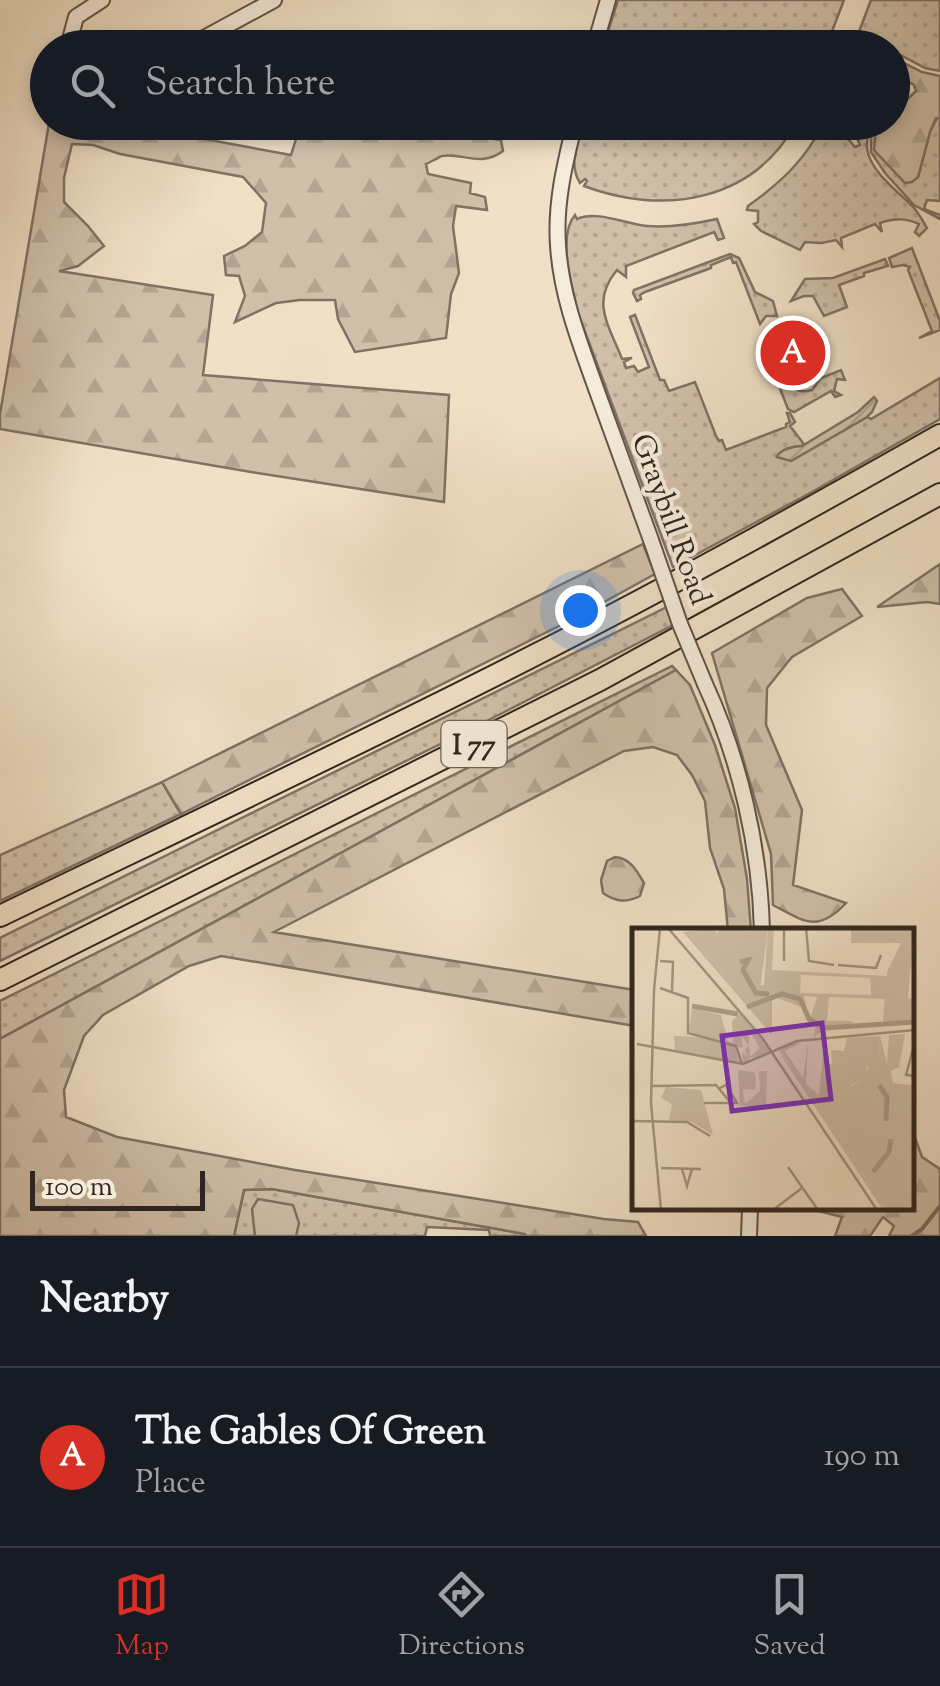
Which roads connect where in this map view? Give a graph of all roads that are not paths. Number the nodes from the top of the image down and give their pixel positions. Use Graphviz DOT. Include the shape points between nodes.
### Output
graph roads {
  1 [pos="102,0"];
  2 [pos="274,0"];
  3 [pos="608,0"];
  4 [pos="72,30"];
  5 [pos="219,30"];
  6 [pos="599,30"];
  7 [pos="571,140"];
  8 [pos="940,435"];
  9 [pos="940,494"];
  10 [pos="0,916"];
  11 [pos="762,928"];
  12 [pos="0,980"];
  13 [pos="750,1211"];
  14 [pos="749,1236"];
  1 -- 4 [label="street" via="76,17"];
  2 -- 5 [label="street"];
  3 -- 6 [label="street"];
  7 -- 11 [label="street, Graybill Road, bridge" via="558,217 562,280 737,771"];
  8 -- 10 [label="highway, I 77" via="533,656"];
  9 -- 12 [label="highway, I 77" via="600,680"];
  13 -- 14 [label="street"];
}
